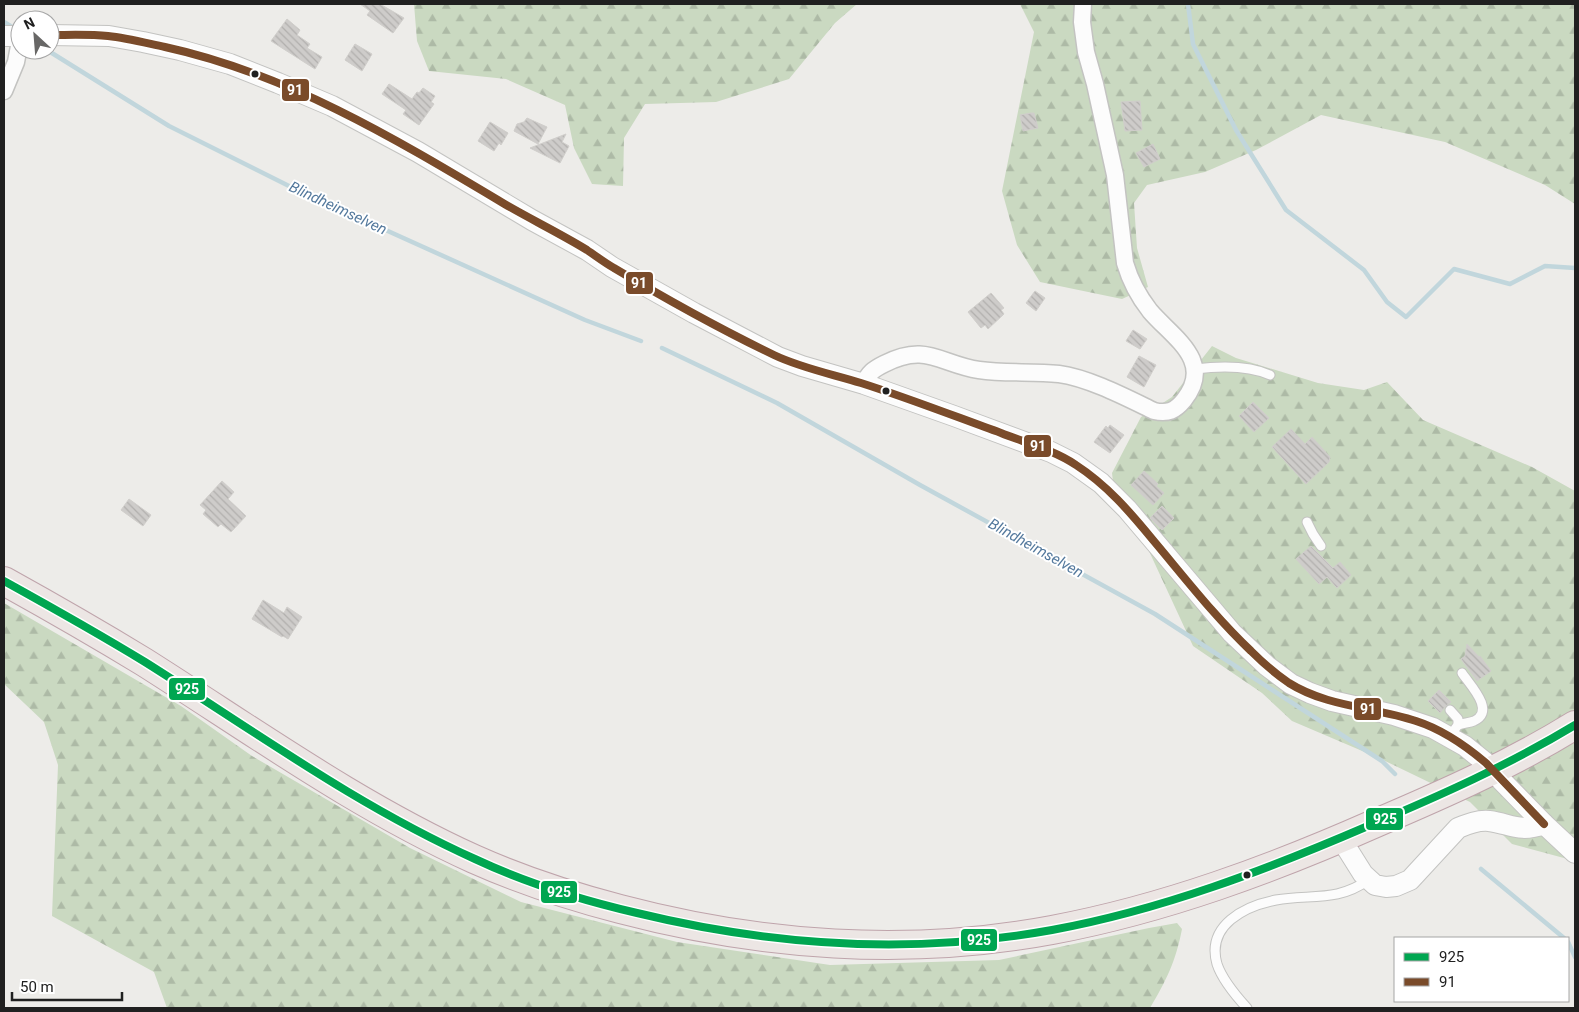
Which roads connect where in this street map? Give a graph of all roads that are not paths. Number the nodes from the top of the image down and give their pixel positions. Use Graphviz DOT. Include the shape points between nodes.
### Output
graph roads {
  1 [pos="1083,4"];
  2 [pos="60,35"];
  3 [pos="16,60"];
  4 [pos="4,91"];
  5 [pos="1195,369"];
  6 [pos="1270,375"];
  7 [pos="864,384"];
  8 [pos="1307,522"];
  9 [pos="1321,546"];
  10 [pos="4,581"];
  11 [pos="1462,673"];
  12 [pos="1450,710"];
  13 [pos="1575,725"];
  14 [pos="1453,731"];
  15 [pos="1486,763"];
  16 [pos="1500,780"];
  17 [pos="1544,824"];
  18 [pos="1341,839"];
  19 [pos="1575,853"];
  20 [pos="1368,880"];
  21 [pos="1247,1008"];
  1 -- 5 [label="street" via="1085,44 1114,175 1128,274 1151,311 1180,340"];
  2 -- 7 [label="street" via="109,36 180,50 230,64 332,106 755,346 802,366"];
  3 -- 4 [label="street"];
  5 -- 6 [label="lane" via="1246,367"];
  5 -- 7 [label="street" via="1184,400 1165,413 1077,377 979,370 924,354 898,357 871,372"];
  7 -- 14 [label="street" via="1022,441 1073,463 1101,483 1127,509 1232,633 1292,684 1332,701"];
  8 -- 9 [label="lane"];
  10 -- 18 [label="highway" via="144,662 318,774 441,843 554,890 708,930 791,941 883,945 1004,937 1096,920 1178,898 1261,871"];
  11 -- 14 [label="lane" via="1480,699 1484,712"];
  12 -- 14 [label="lane" via="1458,719"];
  13 -- 18 [label="highway" via="1501,767"];
  14 -- 15 [label="street"];
  16 -- 17 [label="street"];
  17 -- 19 [label="street"];
  17 -- 20 [label="street" via="1527,829 1489,821 1467,824 1458,828 1410,880 1386,887"];
  18 -- 20 [label="street"];
  20 -- 21 [label="lane" via="1332,896 1259,904 1234,917 1223,927 1216,940 1218,966"];
}
